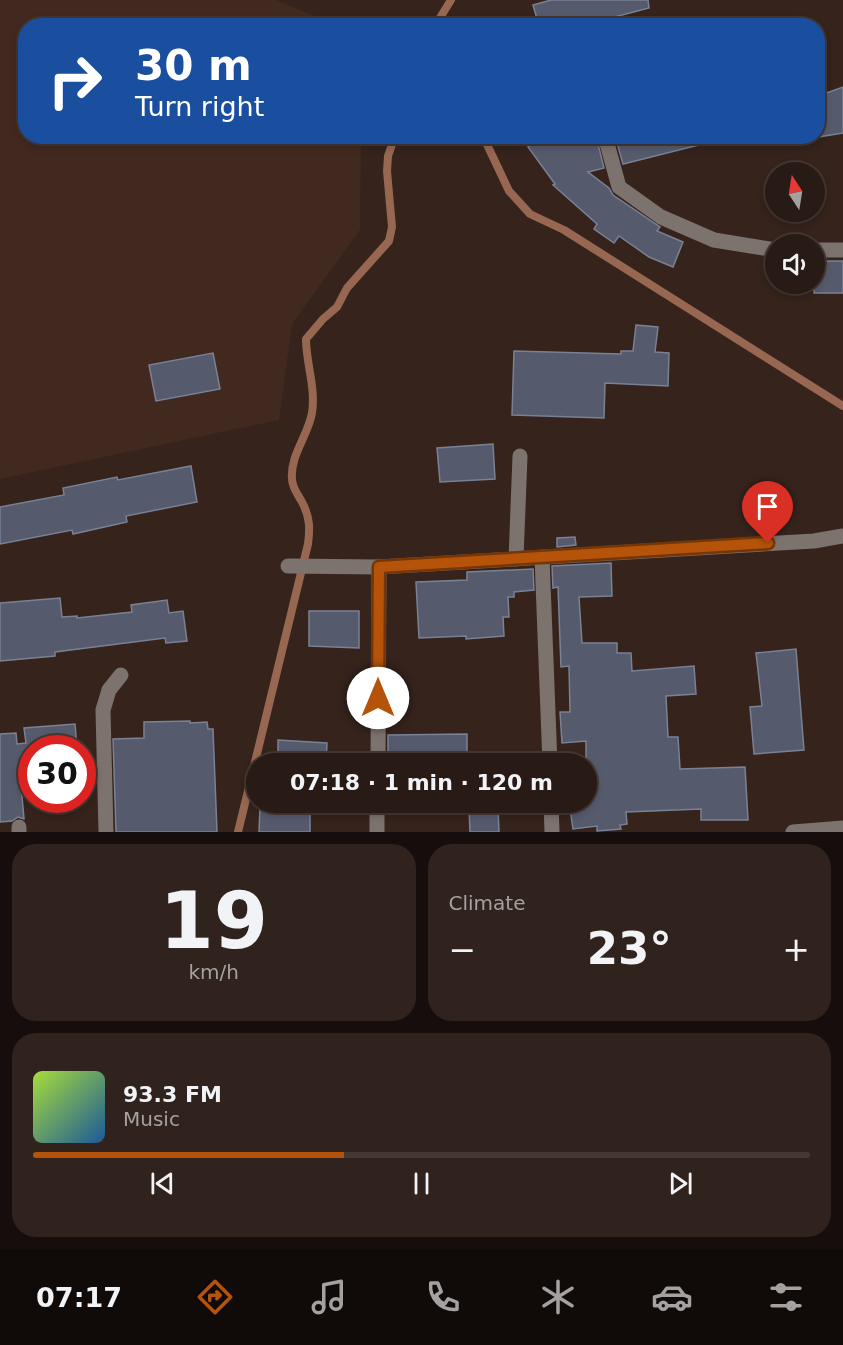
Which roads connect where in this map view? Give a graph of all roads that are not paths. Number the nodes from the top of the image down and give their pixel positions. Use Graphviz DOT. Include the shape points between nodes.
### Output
graph roads {
  1 [pos="607,144"];
  2 [pos="765,248"];
  3 [pos="825,250"];
  4 [pos="843,250"];
  5 [pos="520,456"];
  6 [pos="843,536"];
  7 [pos="542,557"];
  8 [pos="516,559"];
  9 [pos="288,566"];
  10 [pos="379,567"];
  11 [pos="121,675"];
  12 [pos="378,753"];
  13 [pos="550,753"];
  14 [pos="377,813"];
  15 [pos="551,813"];
  16 [pos="840,829"];
  17 [pos="106,832"];
  18 [pos="377,832"];
  19 [pos="552,832"];
  20 [pos="793,832"];
  1 -- 2 [label="street" via="619,187 661,217 714,240"];
  3 -- 4 [label="street"];
  5 -- 8 [label="street"];
  6 -- 7 [label="street"];
  7 -- 8 [label="street"];
  7 -- 13 [label="street"];
  8 -- 10 [label="street"];
  9 -- 10 [label="street"];
  10 -- 12 [label="street"];
  11 -- 17 [label="street" via="110,690 104,710"];
  14 -- 18 [label="street"];
  15 -- 19 [label="street"];
  16 -- 20 [label="street"];
}
